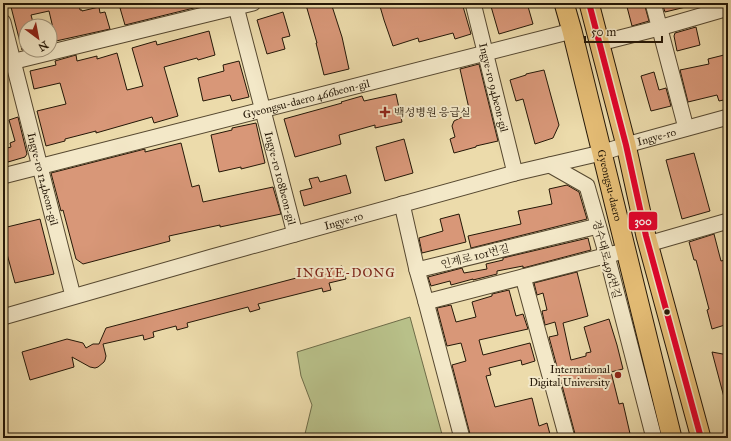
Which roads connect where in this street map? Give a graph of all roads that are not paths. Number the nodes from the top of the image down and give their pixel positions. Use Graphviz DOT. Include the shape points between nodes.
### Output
graph roads {
  1 [pos="252,3"];
  2 [pos="473,3"];
  3 [pos="564,3"];
  4 [pos="589,3"];
  5 [pos="653,3"];
  6 [pos="236,5"];
  7 [pos="727,7"];
  8 [pos="3,22"];
  9 [pos="659,28"];
  10 [pos="572,31"];
  11 [pos="600,43"];
  12 [pos="485,54"];
  13 [pos="8,63"];
  14 [pos="263,110"];
  15 [pos="728,117"];
  16 [pos="686,128"];
  17 [pos="626,145"];
  18 [pos="602,153"];
  19 [pos="550,165"];
  20 [pos="40,167"];
  21 [pos="515,173"];
  22 [pos="3,176"];
  23 [pos="402,204"];
  24 [pos="728,221"];
  25 [pos="598,226"];
  26 [pos="295,234"];
  27 [pos="648,244"];
  28 [pos="626,251"];
  29 [pos="607,256"];
  30 [pos="417,270"];
  31 [pos="523,277"];
  32 [pos="73,296"];
  33 [pos="426,302"];
  34 [pos="3,317"];
  35 [pos="646,371"];
  36 [pos="462,438"];
  37 [pos="567,438"];
  38 [pos="654,438"];
  39 [pos="672,438"];
  40 [pos="701,438"];
  1 -- 6 [label="street"];
  2 -- 12 [label="street, Ingye-ro 94beon-gil"];
  3 -- 10 [label="main road, Gyeongsu-daero"];
  4 -- 11 [label="main road"];
  5 -- 9 [label="street, Ingye-ro"];
  6 -- 13 [label="street"];
  6 -- 14 [label="street, Ingye-ro 108beon-gil"];
  7 -- 9 [label="street"];
  8 -- 13 [label="street, Ingye-ro 124beon-gil"];
  9 -- 11 [label="street"];
  9 -- 16 [label="street, Ingye-ro"];
  10 -- 12 [label="street, Gyeongsu-daero 466beon-gil"];
  10 -- 18 [label="main road, Gyeongsu-daero"];
  11 -- 17 [label="main road"];
  12 -- 14 [label="street, Gyeongsu-daero 466beon-gil"];
  12 -- 21 [label="street, Ingye-ro 94beon-gil"];
  13 -- 20 [label="street, Ingye-ro 124beon-gil"];
  14 -- 20 [label="street, Gyeongsu-daero 466beon-gil"];
  14 -- 26 [label="street, Ingye-ro 108beon-gil"];
  15 -- 16 [label="street, Ingye-ro"];
  16 -- 17 [label="street, Ingye-ro"];
  17 -- 18 [label="street, Ingye-ro"];
  17 -- 27 [label="main road"];
  18 -- 19 [label="street, Ingye-ro"];
  18 -- 28 [label="main road, Gyeongsu-daero"];
  19 -- 21 [label="street, Ingye-ro"];
  19 -- 25 [label="street, 경수대로496번길" via="587,186"];
  20 -- 22 [label="street, Gyeongsu-daero 466beon-gil"];
  20 -- 32 [label="street, Ingye-ro 124beon-gil"];
  21 -- 23 [label="street, Ingye-ro"];
  23 -- 26 [label="street, Ingye-ro"];
  23 -- 30 [label="street"];
  24 -- 27 [label="street"];
  25 -- 29 [label="street, 경수대로496번길"];
  25 -- 30 [label="street, 인계로 101번길"];
  26 -- 32 [label="street, Ingye-ro"];
  27 -- 40 [label="main road"];
  28 -- 29 [label="street"];
  28 -- 35 [label="main road, Gyeongsu-daero"];
  29 -- 31 [label="street"];
  29 -- 35 [label="street, 경수대로496번길"];
  30 -- 33 [label="street"];
  31 -- 33 [label="street"];
  31 -- 37 [label="street"];
  32 -- 34 [label="street, Ingye-ro"];
  33 -- 36 [label="street"];
  35 -- 38 [label="street, 경수대로496번길"];
  35 -- 39 [label="main road, Gyeongsu-daero"];
}
